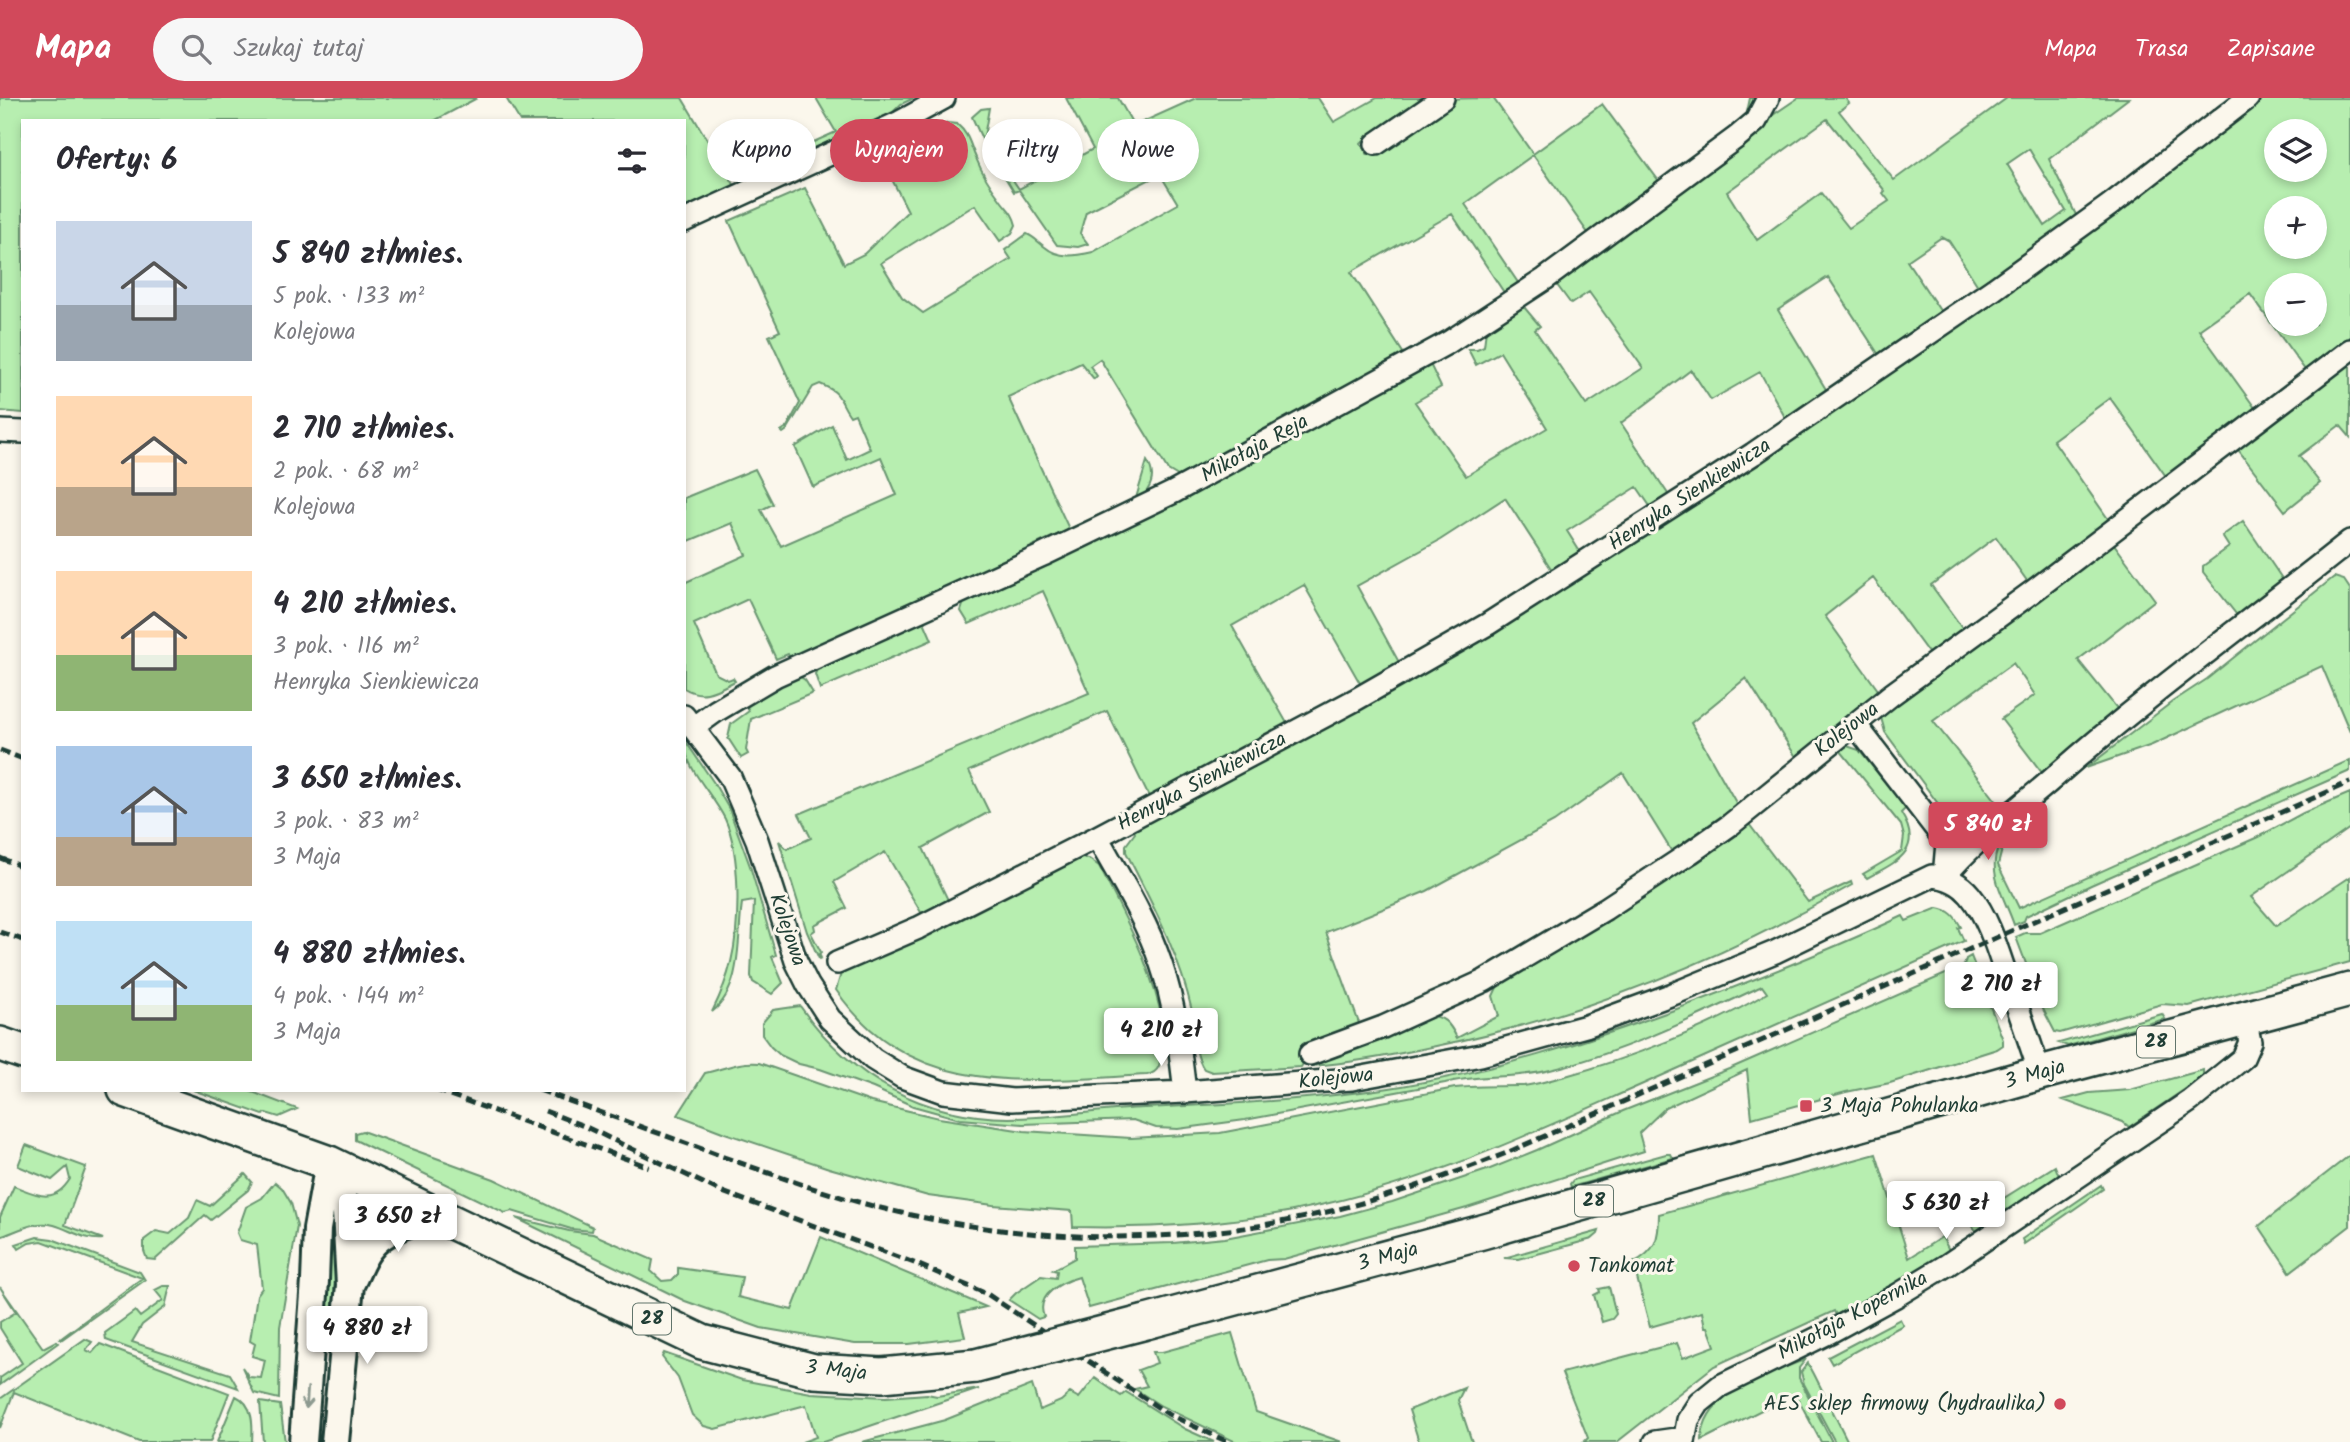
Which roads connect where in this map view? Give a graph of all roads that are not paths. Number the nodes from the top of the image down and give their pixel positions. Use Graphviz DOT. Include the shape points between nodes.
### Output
graph roads {
  1 [pos="944,98"];
  2 [pos="1443,98"];
  3 [pos="1768,98"];
  4 [pos="2248,98"];
  5 [pos="1376,144"];
  6 [pos="686,220"];
  7 [pos="2350,350"];
  8 [pos="0,431"];
  9 [pos="21,432"];
  10 [pos="2350,541"];
  11 [pos="689,721"];
  12 [pos="1855,724"];
  13 [pos="1097,837"];
  14 [pos="1944,877"];
  15 [pos="836,963"];
  16 [pos="2350,990"];
  17 [pos="2245,1018"];
  18 [pos="0,1044"];
  19 [pos="21,1051"];
  20 [pos="1310,1054"];
  21 [pos="2040,1073"];
  22 [pos="131,1092"];
  23 [pos="1185,1092"];
  24 [pos="329,1163"];
  25 [pos="438,1214"];
  26 [pos="350,1285"];
  27 [pos="1684,1440"];
  28 [pos="303,1442"];
  29 [pos="335,1442"];
  30 [pos="1656,1442"];
  1 -- 6 [label="street"];
  2 -- 5 [label="street"];
  3 -- 11 [label="street, Mikołaja Reja" via="1761,115 1737,137 1545,279 1449,342 1174,492 775,676 716,711"];
  4 -- 13 [label="street, Henryka Sienkiewicza" via="2062,242 1776,439 1579,567 1376,688"];
  7 -- 12 [label="street, Kolejowa"];
  8 -- 9 [label="street"];
  10 -- 14 [label="street" via="2111,728 2002,820"];
  11 -- 23 [label="street, Kolejowa" via="730,777 808,985 830,1019 873,1059 902,1077 943,1092 1012,1100"];
  12 -- 14 [label="street" via="1947,843"];
  12 -- 20 [label="street, Kolejowa" via="1709,840 1550,943 1464,991"];
  13 -- 15 [label="street, Henryka Sienkiewicza" via="918,928"];
  13 -- 23 [label="street, Henryka Sienkiewicza" via="1161,963"];
  14 -- 21 [label="street" via="1957,883 1982,913"];
  14 -- 23 [label="street, Kolejowa" via="1918,881 1775,951 1586,1026 1481,1055 1352,1079"];
  16 -- 17 [label="main road, 3 Maja / 28"];
  17 -- 21 [label="main road, 3 Maja / 28"];
  17 -- 27 [label="street, Mikołaja Kopernika" via="2250,1042 2243,1058 2190,1101 1896,1296 1720,1386 1699,1403 1688,1420"];
  18 -- 19 [label="main road"];
  21 -- 25 [label="main road, 3 Maja / 28, bridge" via="1495,1229 1146,1322 976,1366 882,1375 814,1371 702,1342"];
  22 -- 24 [label="main road, 28"];
  24 -- 25 [label="main road, 3 Maja / 28"];
  24 -- 26 [label="street" via="346,1211"];
  24 -- 28 [label="street, one-way" via="317,1229"];
  25 -- 26 [label="street" via="374,1241"];
  26 -- 29 [label="street"];
  27 -- 30 [label="street, Mikołaja Kopernika"];
}
